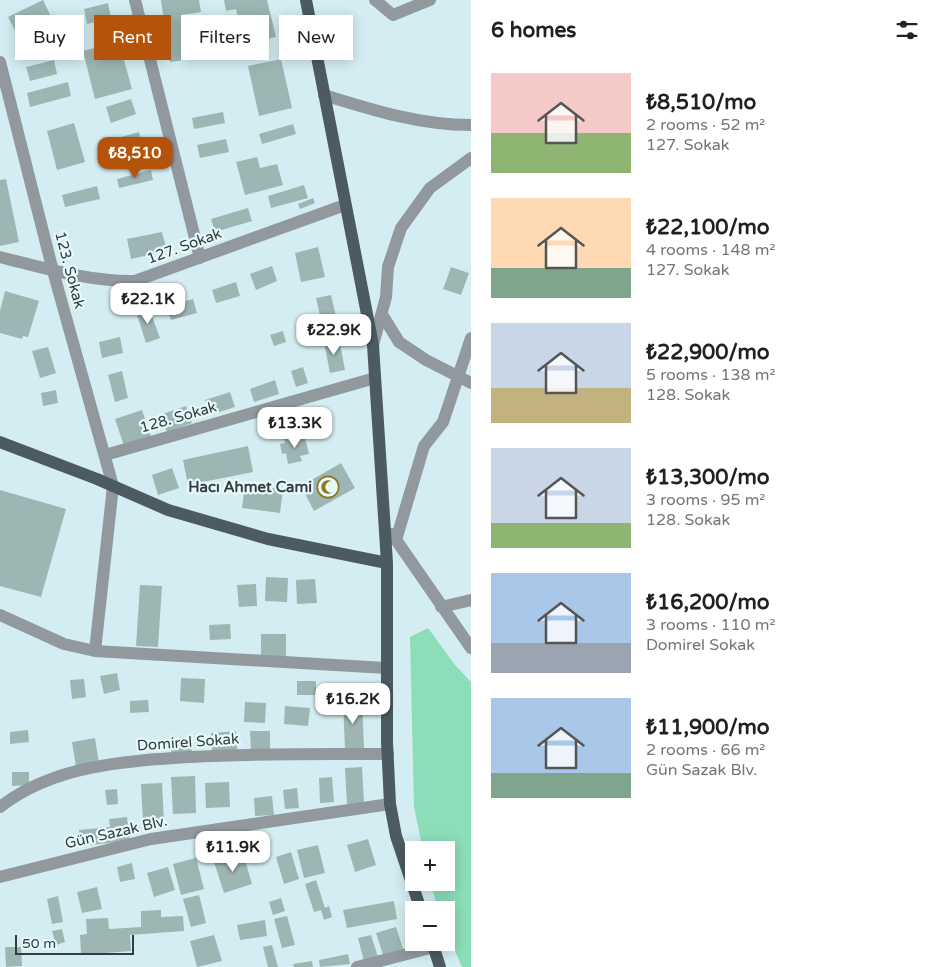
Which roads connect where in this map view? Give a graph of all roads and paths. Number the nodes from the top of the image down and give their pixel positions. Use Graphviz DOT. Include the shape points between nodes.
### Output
graph roads {
  1 [pos="136,0"];
  2 [pos="306,0"];
  3 [pos="375,0"];
  4 [pos="430,0"];
  5 [pos="0,62"];
  6 [pos="324,95"];
  7 [pos="471,125"];
  8 [pos="471,158"];
  9 [pos="345,205"];
  10 [pos="0,257"];
  11 [pos="200,258"];
  12 [pos="53,271"];
  13 [pos="383,316"];
  14 [pos="471,338"];
  15 [pos="374,345"];
  16 [pos="459,376"];
  17 [pos="376,378"];
  18 [pos="471,383"];
  19 [pos="0,442"];
  20 [pos="104,455"];
  21 [pos="113,486"];
  22 [pos="385,523"];
  23 [pos="396,540"];
  24 [pos="387,563"];
  25 [pos="471,600"];
  26 [pos="441,607"];
  27 [pos="0,615"];
  28 [pos="471,648"];
  29 [pos="95,651"];
  30 [pos="386,668"];
  31 [pos="388,754"];
  32 [pos="390,804"];
  33 [pos="0,807"];
  34 [pos="0,877"];
  35 [pos="418,901"];
  36 [pos="412,951"];
  37 [pos="435,951"];
  38 [pos="357,967"];
  39 [pos="440,967"];
  1 -- 11 [label="street"];
  2 -- 6 [label="main road"];
  3 -- 4 [label="street" via="393,15"];
  5 -- 12 [label="street, 123. Sokak"];
  6 -- 7 [label="street" via="414,119"];
  6 -- 9 [label="main road"];
  8 -- 13 [label="street" via="430,188 401,228 388,267"];
  9 -- 11 [label="street, 127. Sokak"];
  9 -- 15 [label="main road"];
  10 -- 12 [label="street, 127. Sokak"];
  11 -- 12 [label="street, 127. Sokak" via="135,281"];
  12 -- 20 [label="street, 123. Sokak"];
  13 -- 15 [label="street"];
  13 -- 16 [label="street" via="399,342"];
  14 -- 16 [label="street"];
  15 -- 17 [label="main road"];
  16 -- 18 [label="street"];
  16 -- 23 [label="street" via="443,422 424,446"];
  17 -- 20 [label="street, 128. Sokak"];
  17 -- 22 [label="main road"];
  19 -- 21 [label="main road"];
  20 -- 21 [label="street, 123. Sokak"];
  21 -- 24 [label="main road" via="168,510 259,536"];
  21 -- 29 [label="street"];
  22 -- 23 [label="street"];
  22 -- 24 [label="main road"];
  23 -- 26 [label="street"];
  24 -- 30 [label="main road"];
  25 -- 26 [label="street"];
  26 -- 28 [label="street"];
  27 -- 29 [label="street" via="64,644"];
  29 -- 30 [label="street"];
  30 -- 31 [label="main road"];
  31 -- 32 [label="main road"];
  31 -- 33 [label="street, Domirel Sokak" via="235,754 104,764 65,774 19,792"];
  32 -- 34 [label="street, Gün Sazak Blv." via="151,839"];
  32 -- 35 [label="main road" via="396,836"];
  36 -- 38 [label="street"];
  37 -- 39 [label="main road"];
}
